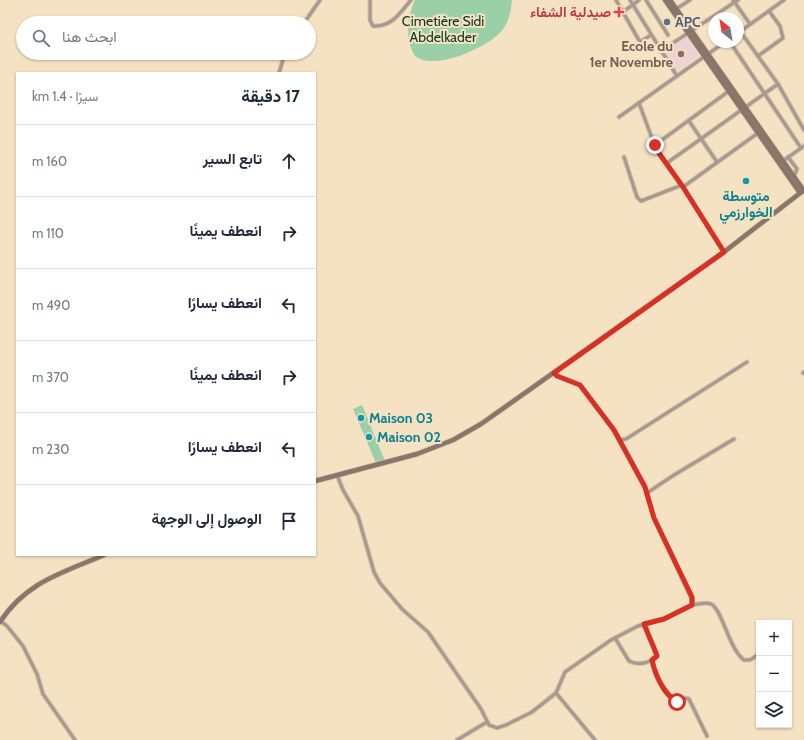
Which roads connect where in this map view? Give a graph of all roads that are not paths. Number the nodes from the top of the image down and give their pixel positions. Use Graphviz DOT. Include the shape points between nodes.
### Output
graph roads {
  1 [pos="320,0"];
  2 [pos="370,0"];
  3 [pos="411,0"];
  4 [pos="616,0"];
  5 [pos="630,0"];
  6 [pos="639,0"];
  7 [pos="646,0"];
  8 [pos="665,0"];
  9 [pos="670,0"];
  10 [pos="690,0"];
  11 [pos="784,0"];
  12 [pos="735,1"];
  13 [pos="632,5"];
  14 [pos="675,10"];
  15 [pos="769,11"];
  16 [pos="623,12"];
  17 [pos="309,16"];
  18 [pos="750,24"];
  19 [pos="744,28"];
  20 [pos="690,32"];
  21 [pos="650,35"];
  22 [pos="668,35"];
  23 [pos="744,38"];
  24 [pos="716,48"];
  25 [pos="734,48"];
  26 [pos="661,51"];
  27 [pos="706,55"];
  28 [pos="758,56"];
  29 [pos="283,60"];
  30 [pos="279,72"];
  31 [pos="677,76"];
  32 [pos="778,84"];
  33 [pos="729,91"];
  34 [pos="764,94"];
  35 [pos="639,103"];
  36 [pos="744,109"];
  37 [pos="619,117"];
  38 [pos="688,121"];
  39 [pos="804,130"];
  40 [pos="758,133"];
  41 [pos="701,139"];
  42 [pos="655,145"];
  43 [pos="803,147"];
  44 [pos="624,156"];
  45 [pos="788,157"];
  46 [pos="783,161"];
  47 [pos="718,162"];
  48 [pos="667,164"];
  49 [pos="794,176"];
  50 [pos="682,186"];
  51 [pos="803,191"];
  52 [pos="724,252"];
  53 [pos="747,362"];
  54 [pos="554,373"];
  55 [pos="734,439"];
  56 [pos="620,440"];
  57 [pos="337,475"];
  58 [pos="316,481"];
  59 [pos="647,494"];
  60 [pos="102,556"];
  61 [pos="692,605"];
  62 [pos="0,622"];
  63 [pos="644,624"];
  64 [pos="615,638"];
  65 [pos="756,656"];
  66 [pos="652,660"];
  67 [pos="556,693"];
  68 [pos="487,722"];
  69 [pos="707,736"];
  70 [pos="75,740"];
  71 [pos="457,740"];
  72 [pos="595,740"];
  1 -- 17 [label="street"];
  2 -- 3 [label="street" via="370,20 373,26 395,20"];
  4 -- 16 [label="street"];
  5 -- 13 [label="street"];
  6 -- 13 [label="street"];
  7 -- 22 [label="street"];
  8 -- 14 [label="main road"];
  9 -- 14 [label="main road"];
  10 -- 14 [label="street"];
  11 -- 15 [label="street"];
  12 -- 18 [label="street"];
  12 -- 20 [label="street"];
  13 -- 16 [label="street"];
  13 -- 21 [label="street"];
  14 -- 20 [label="main road"];
  15 -- 18 [label="street"];
  15 -- 28 [label="street" via="780,26 783,38"];
  16 -- 21 [label="street" via="640,42"];
  18 -- 19 [label="street"];
  20 -- 26 [label="street"];
  20 -- 27 [label="main road"];
  21 -- 26 [label="street"];
  23 -- 28 [label="street"];
  24 -- 27 [label="street"];
  25 -- 34 [label="street"];
  26 -- 31 [label="street"];
  27 -- 31 [label="street"];
  27 -- 33 [label="main road"];
  27 -- 36 [label="main road"];
  28 -- 32 [label="street"];
  29 -- 30 [label="street"];
  31 -- 35 [label="street"];
  32 -- 34 [label="street"];
  32 -- 39 [label="street"];
  33 -- 36 [label="main road"];
  33 -- 38 [label="street"];
  34 -- 36 [label="street"];
  34 -- 43 [label="street"];
  35 -- 37 [label="street"];
  35 -- 42 [label="street"];
  36 -- 40 [label="main road"];
  36 -- 41 [label="street"];
  36 -- 46 [label="main road"];
  38 -- 41 [label="street"];
  38 -- 42 [label="street"];
  40 -- 47 [label="street"];
  40 -- 51 [label="main road"];
  41 -- 47 [label="street"];
  41 -- 48 [label="street"];
  42 -- 48 [label="street"];
  43 -- 45 [label="street"];
  44 -- 50 [label="street" via="637,197 641,201"];
  45 -- 46 [label="street"];
  45 -- 49 [label="street" via="798,169"];
  46 -- 49 [label="main road"];
  47 -- 50 [label="street"];
  48 -- 50 [label="street"];
  49 -- 51 [label="main road"];
  50 -- 52 [label="street"];
  51 -- 52 [label="main road"];
  52 -- 54 [label="main road"];
  53 -- 56 [label="street" via="626,439"];
  54 -- 56 [label="street" via="580,385"];
  54 -- 57 [label="main road" via="453,440 417,454"];
  55 -- 59 [label="street"];
  56 -- 59 [label="street"];
  57 -- 58 [label="main road"];
  57 -- 68 [label="street" via="342,490 358,516 372,566 380,583 402,609 428,632 481,709"];
  59 -- 61 [label="street" via="654,518 692,597"];
  60 -- 62 [label="main road" via="48,579 26,592"];
  61 -- 63 [label="street" via="664,619"];
  61 -- 65 [label="street" via="712,604 734,649 744,660"];
  62 -- 70 [label="street" via="7,626 23,646 37,674 43,694"];
  63 -- 64 [label="street"];
  63 -- 66 [label="street" via="657,656"];
  64 -- 66 [label="street" via="629,661 641,664"];
  64 -- 67 [label="street" via="565,672"];
  66 -- 69 [label="street" via="659,682 675,701 689,699"];
  67 -- 68 [label="street" via="532,712 506,725 494,728"];
  67 -- 72 [label="street" via="562,697"];
  68 -- 71 [label="street"];
}
